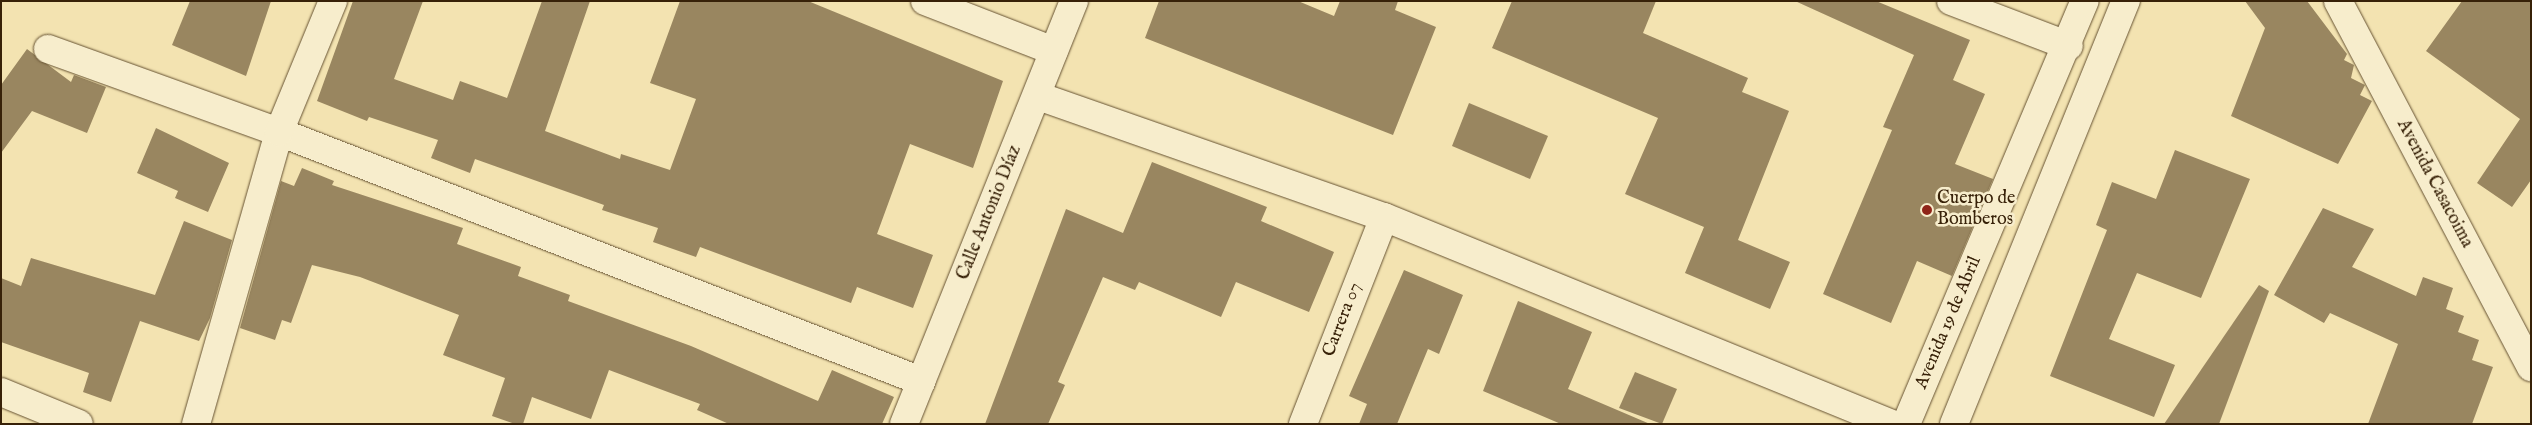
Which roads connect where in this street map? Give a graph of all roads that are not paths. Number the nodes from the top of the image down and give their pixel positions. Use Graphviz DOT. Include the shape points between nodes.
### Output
graph roads {
  1 [pos="333,1"];
  2 [pos="925,1"];
  3 [pos="1074,1"];
  4 [pos="1951,1"];
  5 [pos="2086,1"];
  6 [pos="2126,1"];
  7 [pos="2338,1"];
  8 [pos="2069,46"];
  9 [pos="48,49"];
  10 [pos="1054,51"];
  11 [pos="1038,96"];
  12 [pos="279,132"];
  13 [pos="1384,217"];
  14 [pos="2531,367"];
  15 [pos="921,381"];
  16 [pos="1,392"];
  17 [pos="908,423"];
  18 [pos="79,424"];
  19 [pos="196,424"];
  20 [pos="1303,424"];
  21 [pos="1892,424"];
  22 [pos="1906,424"];
  23 [pos="1954,424"];
  1 -- 12 [label="street"];
  2 -- 10 [label="street"];
  3 -- 10 [label="street, Calle Antonio Díaz"];
  4 -- 8 [label="street"];
  5 -- 8 [label="street, Avenida 19 de Abril"];
  6 -- 23 [label="street"];
  7 -- 14 [label="street, Avenida Casacoima"];
  8 -- 22 [label="street, Avenida 19 de Abril"];
  9 -- 12 [label="street"];
  10 -- 11 [label="street, Calle Antonio Díaz"];
  11 -- 13 [label="street"];
  11 -- 15 [label="street, Calle Antonio Díaz"];
  12 -- 15 [label="street"];
  12 -- 19 [label="street"];
  13 -- 20 [label="street, Carrera 07"];
  13 -- 21 [label="street"];
  15 -- 17 [label="street, Calle Antonio Díaz"];
  16 -- 18 [label="street"];
}
